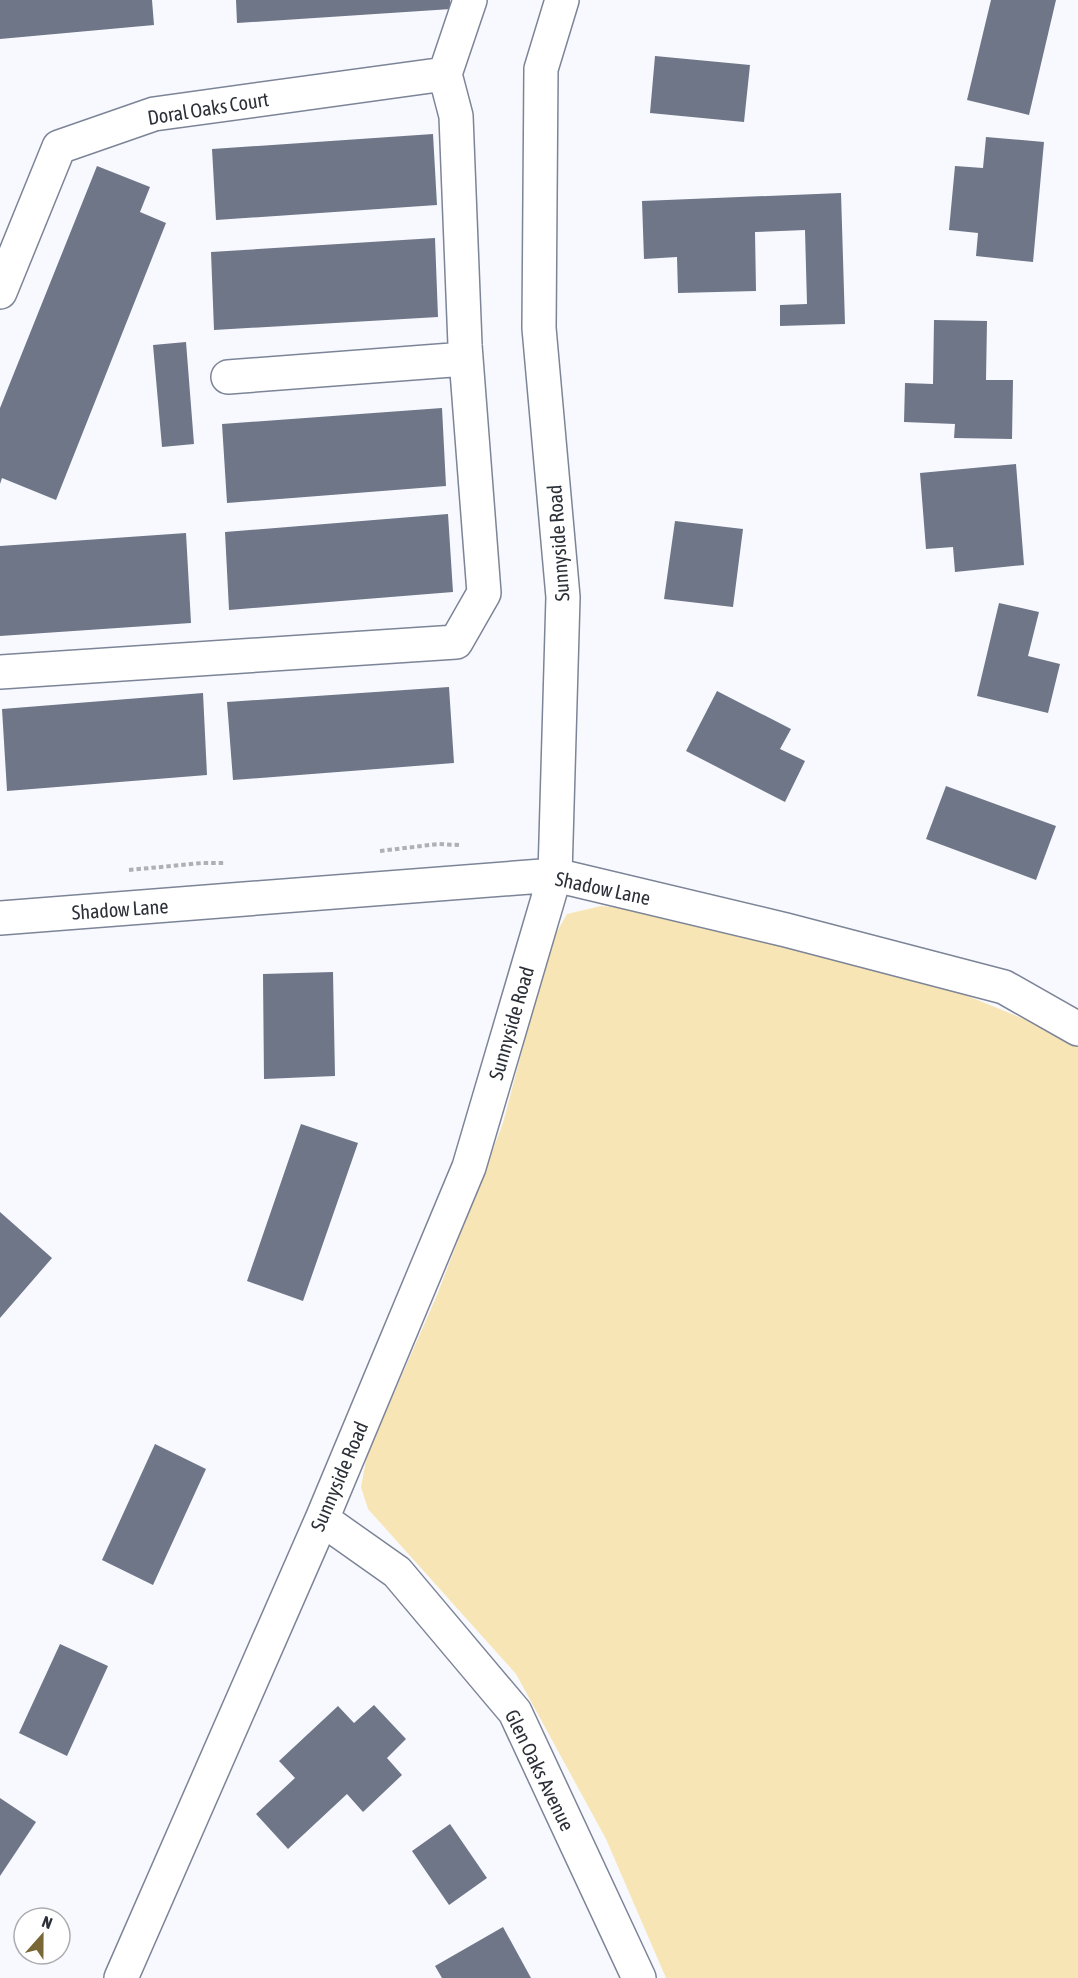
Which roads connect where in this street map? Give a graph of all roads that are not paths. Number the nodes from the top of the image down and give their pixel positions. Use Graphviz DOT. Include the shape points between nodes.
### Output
graph roads {
  1 [pos="470,0"];
  2 [pos="562,0"];
  3 [pos="445,74"];
  4 [pos="0,292"];
  5 [pos="465,359"];
  6 [pos="228,377"];
  7 [pos="0,672"];
  8 [pos="555,875"];
  9 [pos="0,918"];
  10 [pos="1078,1029"];
  11 [pos="322,1519"];
  12 [pos="121,1978"];
  13 [pos="639,1978"];
  1 -- 3 [label="street"];
  2 -- 8 [label="street, Sunnyside Road" via="541,69 539,328 563,597"];
  3 -- 4 [label="street, Doral Oaks Court" via="153,114 59,147"];
  3 -- 5 [label="street" via="456,116"];
  5 -- 6 [label="street"];
  5 -- 7 [label="street" via="484,593 456,642"];
  8 -- 9 [label="street, Shadow Lane"];
  8 -- 10 [label="street, Shadow Lane" via="1004,987"];
  8 -- 11 [label="street, Sunnyside Road" via="469,1167"];
  11 -- 12 [label="street, Sunnyside Road"];
  11 -- 13 [label="street, Glen Oaks Avenue" via="397,1572 514,1712"];
}
